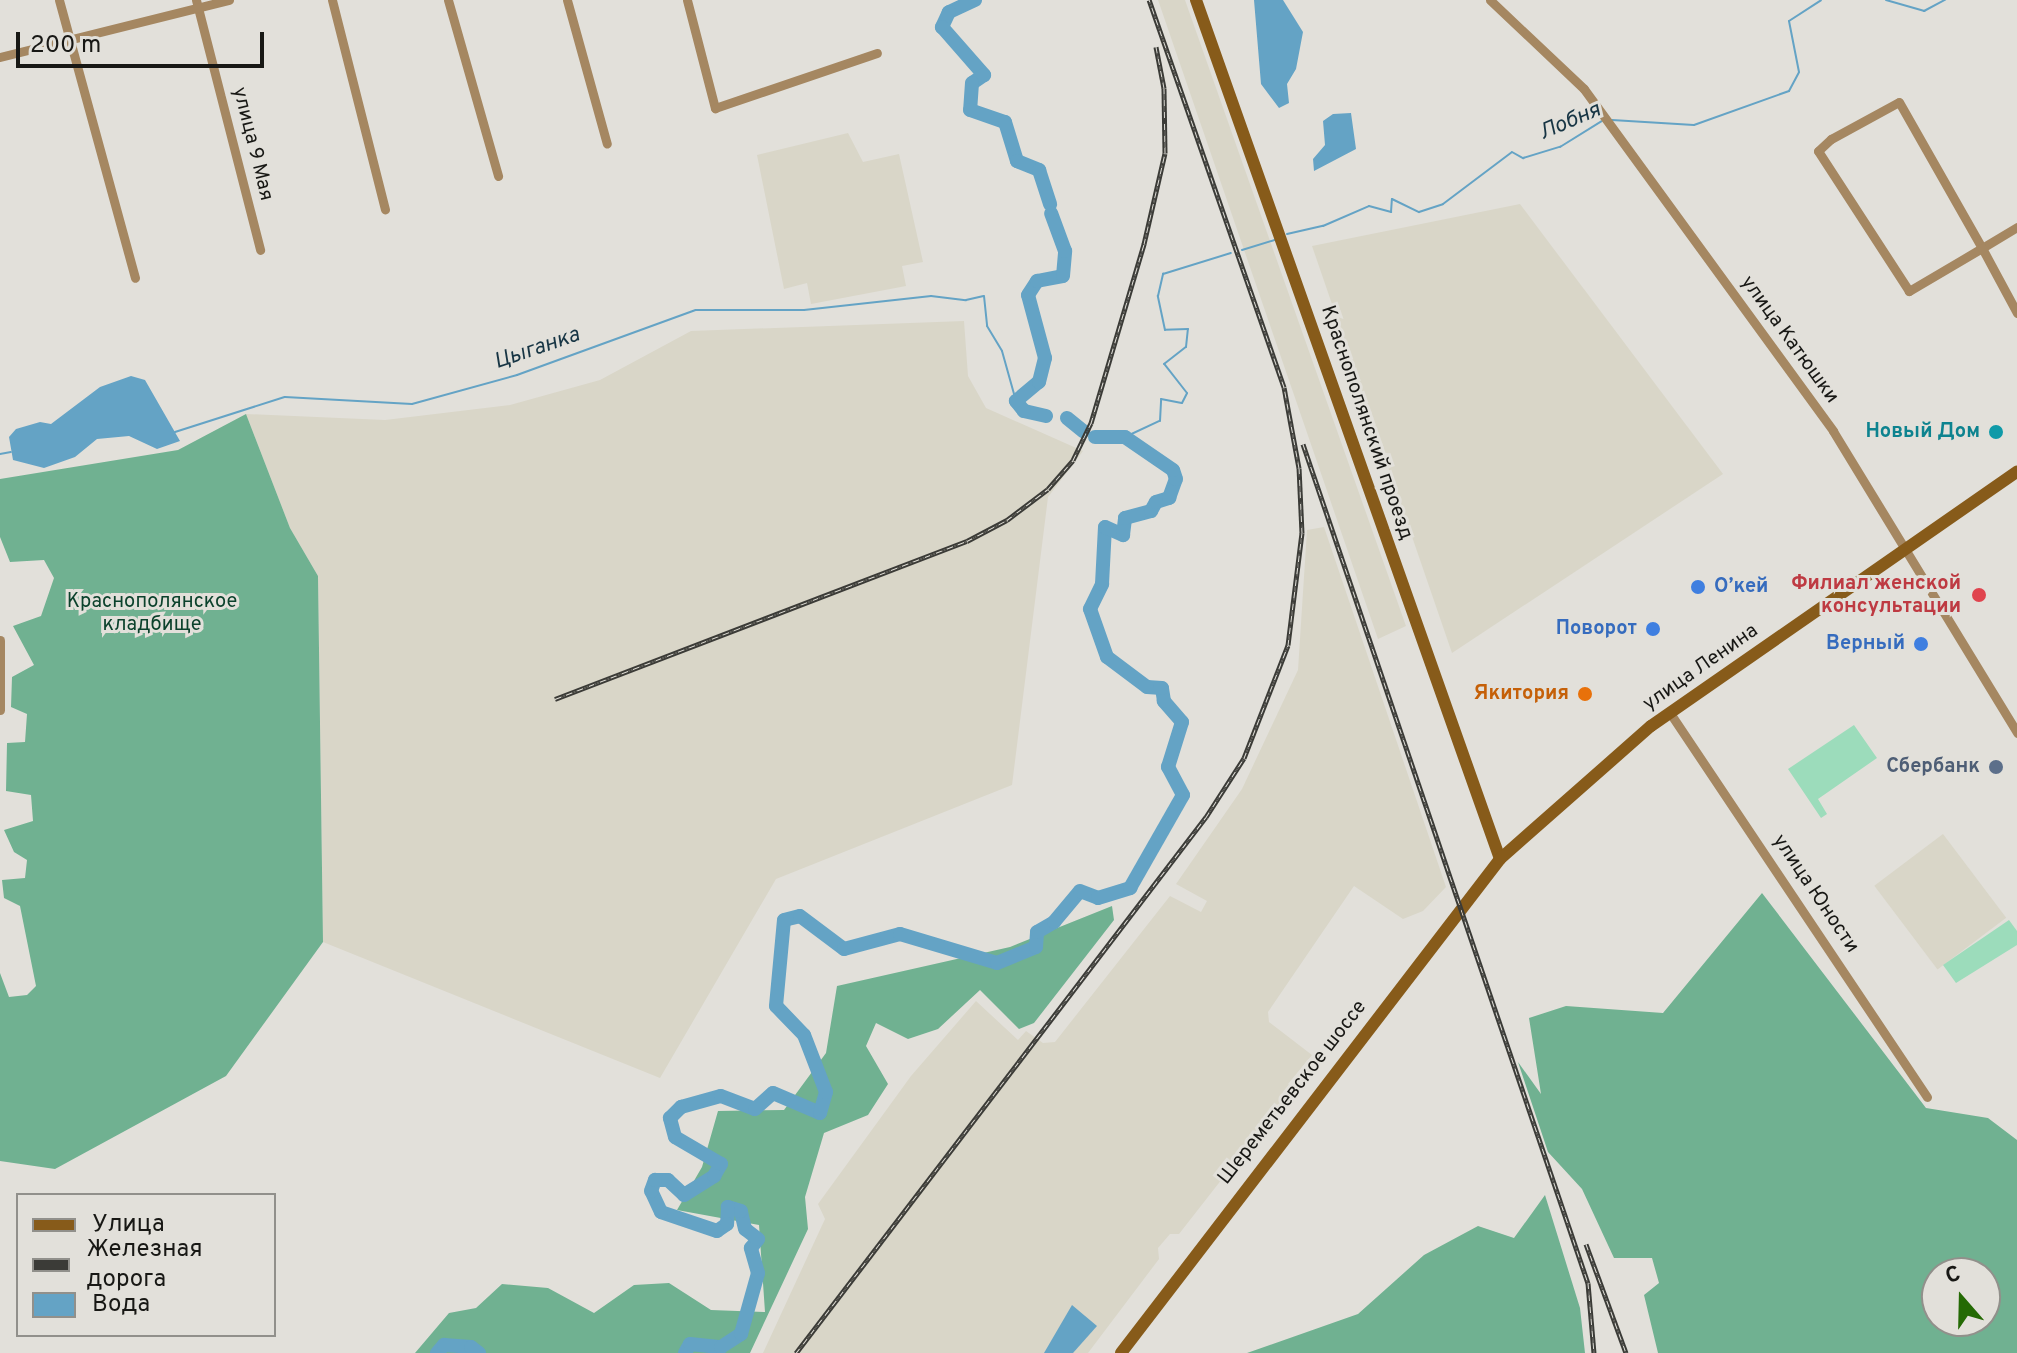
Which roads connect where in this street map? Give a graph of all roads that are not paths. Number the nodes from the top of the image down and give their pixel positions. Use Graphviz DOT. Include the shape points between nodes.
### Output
graph roads {
  1 [pos="59,0"];
  2 [pos="229,0"];
  3 [pos="332,0"];
  4 [pos="448,0"];
  5 [pos="567,0"];
  6 [pos="687,0"];
  7 [pos="1196,0"];
  8 [pos="1490,0"];
  9 [pos="197,4"];
  10 [pos="69,40"];
  11 [pos="877,53"];
  12 [pos="0,57"];
  13 [pos="607,144"];
  14 [pos="498,176"];
  15 [pos="385,209"];
  16 [pos="2017,227"];
  17 [pos="1982,248"];
  18 [pos="260,250"];
  19 [pos="135,278"];
  20 [pos="2017,313"];
  21 [pos="2017,472"];
  22 [pos="1907,549"];
  23 [pos="0,640"];
  24 [pos="0,710"];
  25 [pos="1670,713"];
  26 [pos="2017,733"];
  27 [pos="1500,859"];
  28 [pos="1927,1097"];
  29 [pos="1121,1353"];
  1 -- 10 [label="street"];
  2 -- 9 [label="street"];
  3 -- 15 [label="street"];
  4 -- 14 [label="street"];
  5 -- 13 [label="street"];
  6 -- 11 [label="street" via="715,108"];
  7 -- 27 [label="main road, Краснополянский проезд"];
  8 -- 22 [label="street, улица Катюшки" via="1584,89 1833,431"];
  9 -- 10 [label="street"];
  9 -- 18 [label="street, улица 9 Мая"];
  10 -- 12 [label="street"];
  10 -- 19 [label="street"];
  16 -- 17 [label="street"];
  17 -- 17 [label="street" via="1909,291 1820,160 1823,143 1899,102"];
  17 -- 20 [label="street"];
  21 -- 22 [label="main road, улица Ленина"];
  22 -- 25 [label="main road, улица Ленина"];
  22 -- 26 [label="street, улица Катюшки"];
  23 -- 24 [label="street"];
  25 -- 27 [label="main road, улица Ленина"];
  25 -- 28 [label="street, улица Юности"];
  27 -- 29 [label="main road, Шереметьевское шоссе"];
}
